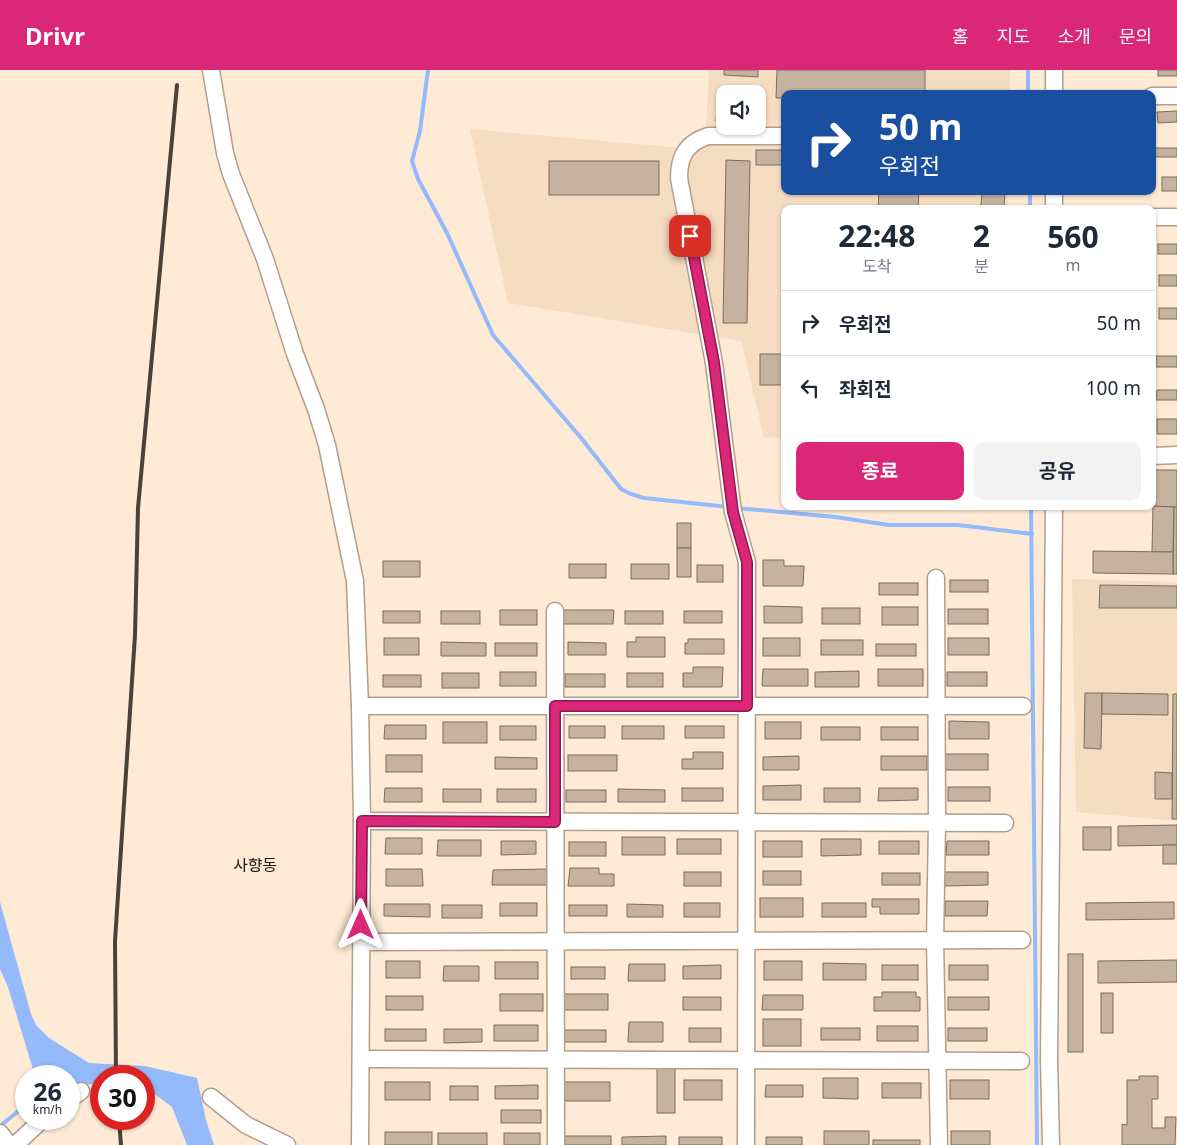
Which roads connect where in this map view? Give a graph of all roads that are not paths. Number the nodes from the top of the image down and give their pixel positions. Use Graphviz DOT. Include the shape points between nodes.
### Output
graph roads {
  1 [pos="211,70"];
  2 [pos="1054,70"];
  3 [pos="1054,90"];
  4 [pos="1156,96"];
  5 [pos="1177,96"];
  6 [pos="781,136"];
  7 [pos="1156,217"];
  8 [pos="1177,217"];
  9 [pos="1156,456"];
  10 [pos="1177,456"];
  11 [pos="1054,510"];
  12 [pos="936,578"];
  13 [pos="555,611"];
  14 [pos="360,706"];
  15 [pos="555,706"];
  16 [pos="747,706"];
  17 [pos="937,706"];
  18 [pos="1023,706"];
  19 [pos="362,821"];
  20 [pos="555,822"];
  21 [pos="747,822"];
  22 [pos="937,823"];
  23 [pos="1006,823"];
  24 [pos="935,940"];
  25 [pos="1022,940"];
  26 [pos="556,941"];
  27 [pos="746,941"];
  28 [pos="361,942"];
  29 [pos="361,1059"];
  30 [pos="556,1060"];
  31 [pos="746,1060"];
  32 [pos="937,1061"];
  33 [pos="1021,1062"];
  34 [pos="211,1097"];
  35 [pos="24,1130"];
  36 [pos="7,1140"];
  37 [pos="287,1145"];
  38 [pos="360,1145"];
  39 [pos="556,1145"];
  40 [pos="746,1145"];
  41 [pos="939,1145"];
  42 [pos="1051,1145"];
  1 -- 14 [label="street" via="231,174 265,259 327,445 355,581"];
  2 -- 3 [label="street"];
  4 -- 5 [label="street"];
  6 -- 16 [label="street" via="708,136 687,149 679,163 684,207 714,362 733,507 747,562"];
  7 -- 8 [label="street"];
  9 -- 10 [label="street"];
  11 -- 42 [label="street"];
  12 -- 17 [label="street"];
  13 -- 15 [label="street"];
  14 -- 15 [label="street"];
  14 -- 19 [label="street"];
  15 -- 16 [label="street"];
  15 -- 20 [label="street"];
  16 -- 17 [label="street"];
  16 -- 21 [label="street"];
  17 -- 18 [label="street"];
  17 -- 22 [label="street"];
  19 -- 20 [label="street"];
  19 -- 28 [label="street"];
  20 -- 21 [label="street"];
  20 -- 26 [label="street"];
  21 -- 22 [label="street"];
  21 -- 27 [label="street"];
  22 -- 23 [label="street"];
  22 -- 24 [label="street"];
  24 -- 25 [label="street"];
  24 -- 27 [label="street"];
  24 -- 32 [label="street"];
  26 -- 27 [label="street"];
  26 -- 28 [label="street"];
  26 -- 30 [label="street"];
  27 -- 31 [label="street"];
  28 -- 29 [label="street"];
  29 -- 30 [label="street"];
  29 -- 38 [label="street"];
  30 -- 31 [label="street"];
  30 -- 39 [label="street"];
  31 -- 32 [label="street"];
  31 -- 40 [label="street"];
  32 -- 33 [label="street"];
  32 -- 41 [label="street"];
  34 -- 37 [label="street" via="246,1125"];
  35 -- 36 [label="street"];
}
